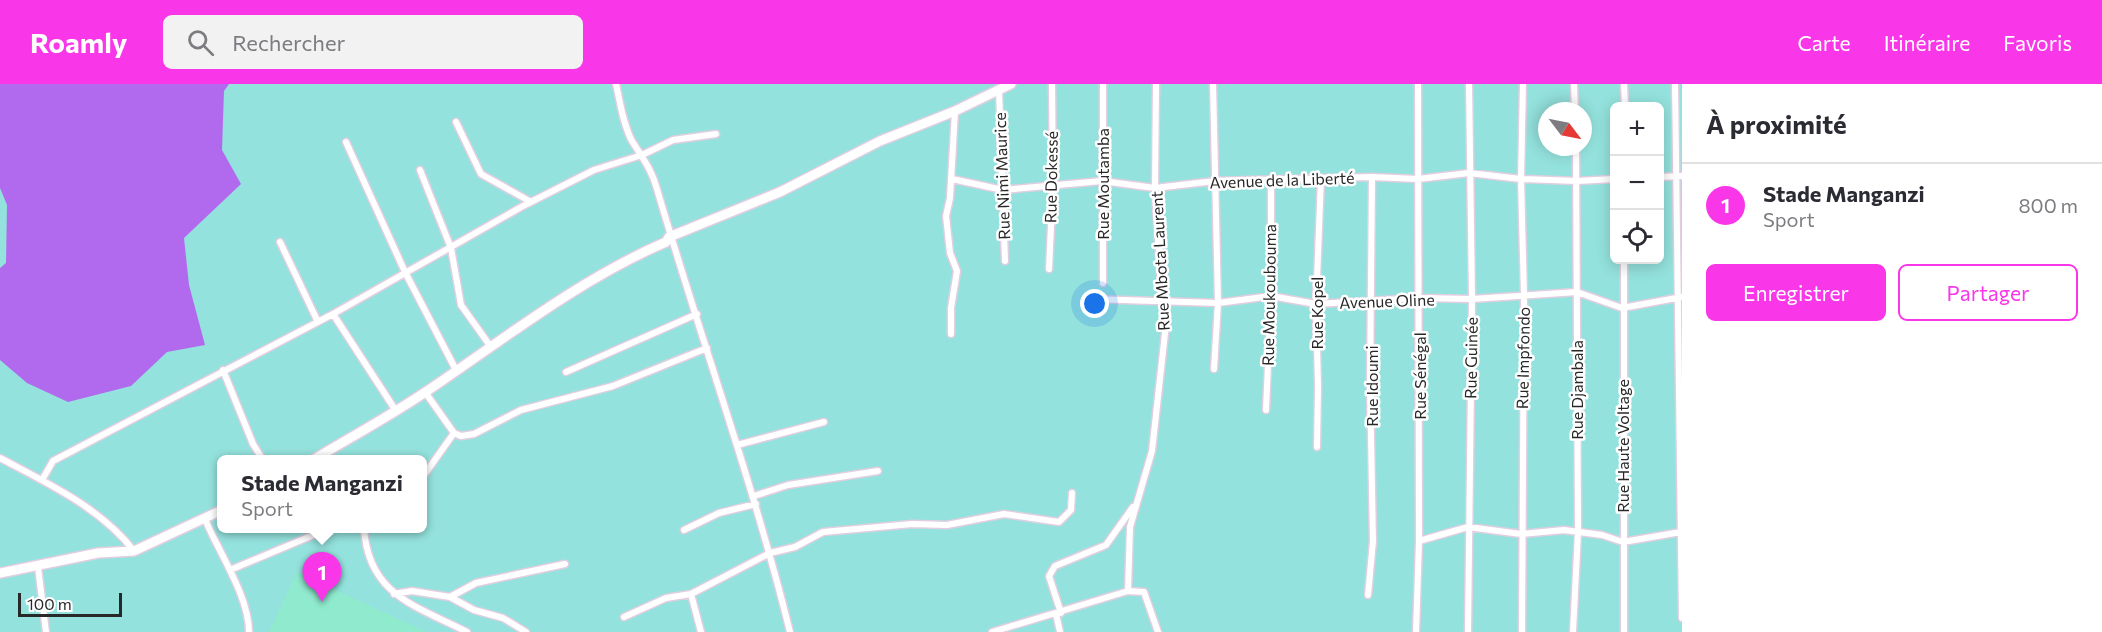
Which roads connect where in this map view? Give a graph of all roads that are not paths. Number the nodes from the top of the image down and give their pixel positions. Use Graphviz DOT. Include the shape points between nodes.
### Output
graph roads {
  1 [pos="616,84"];
  2 [pos="1011,84"];
  3 [pos="1052,84"];
  4 [pos="1102,84"];
  5 [pos="1156,84"];
  6 [pos="1213,84"];
  7 [pos="1418,84"];
  8 [pos="1469,84"];
  9 [pos="1523,84"];
  10 [pos="1574,84"];
  11 [pos="1624,84"];
  12 [pos="1675,84"];
  13 [pos="999,90"];
  14 [pos="1575,102"];
  15 [pos="1624,102"];
  16 [pos="956,111"];
  17 [pos="456,122"];
  18 [pos="716,134"];
  19 [pos="346,142"];
  20 [pos="642,155"];
  21 [pos="1576,156"];
  22 [pos="420,170"];
  23 [pos="1469,173"];
  24 [pos="1679,176"];
  25 [pos="1372,177"];
  26 [pos="1664,177"];
  27 [pos="1321,178"];
  28 [pos="952,179"];
  29 [pos="1521,179"];
  30 [pos="1610,179"];
  31 [pos="1271,180"];
  32 [pos="1418,180"];
  33 [pos="1101,181"];
  34 [pos="1215,181"];
  35 [pos="1577,182"];
  36 [pos="1053,184"];
  37 [pos="1155,188"];
  38 [pos="1003,190"];
  39 [pos="531,202"];
  40 [pos="669,237"];
  41 [pos="280,242"];
  42 [pos="450,248"];
  43 [pos="1005,261"];
  44 [pos="1624,264"];
  45 [pos="1048,269"];
  46 [pos="405,272"];
  47 [pos="1103,283"];
  48 [pos="1577,292"];
  49 [pos="1271,296"];
  50 [pos="1524,296"];
  51 [pos="1680,297"];
  52 [pos="1420,298"];
  53 [pos="1090,299"];
  54 [pos="1472,299"];
  55 [pos="1373,300"];
  56 [pos="1162,303"];
  57 [pos="1218,303"];
  58 [pos="1316,304"];
  59 [pos="1622,308"];
  60 [pos="333,314"];
  61 [pos="697,314"];
  62 [pos="318,322"];
  63 [pos="951,334"];
  64 [pos="491,347"];
  65 [pos="707,348"];
  66 [pos="1214,369"];
  67 [pos="223,370"];
  68 [pos="456,370"];
  69 [pos="566,372"];
  70 [pos="425,392"];
  71 [pos="1266,410"];
  72 [pos="396,411"];
  73 [pos="824,422"];
  74 [pos="454,433"];
  75 [pos="737,445"];
  76 [pos="1317,447"];
  77 [pos="259,455"];
  78 [pos="320,455"];
  79 [pos="0,458"];
  80 [pos="879,471"];
  81 [pos="427,472"];
  82 [pos="42,480"];
  83 [pos="1072,494"];
  84 [pos="754,496"];
  85 [pos="1136,502"];
  86 [pos="756,504"];
  87 [pos="217,513"];
  88 [pos="205,519"];
  89 [pos="1468,527"];
  90 [pos="684,530"];
  91 [pos="1578,532"];
  92 [pos="1681,532"];
  93 [pos="318,533"];
  94 [pos="364,533"];
  95 [pos="1521,534"];
  96 [pos="1419,541"];
  97 [pos="1623,542"];
  98 [pos="134,551"];
  99 [pos="770,553"];
  100 [pos="565,564"];
  101 [pos="38,567"];
  102 [pos="230,570"];
  103 [pos="0,573"];
  104 [pos="1128,591"];
  105 [pos="394,594"];
  106 [pos="691,594"];
  107 [pos="1368,595"];
  108 [pos="450,597"];
  109 [pos="1058,613"];
  110 [pos="624,617"];
  111 [pos="1682,618"];
  112 [pos="248,630"];
  113 [pos="46,632"];
  114 [pos="467,632"];
  115 [pos="525,632"];
  116 [pos="701,632"];
  117 [pos="790,632"];
  118 [pos="992,632"];
  119 [pos="1060,632"];
  120 [pos="1158,632"];
  121 [pos="1416,632"];
  122 [pos="1468,632"];
  123 [pos="1522,632"];
  124 [pos="1573,632"];
  125 [pos="1624,632"];
  1 -- 20 [label="street" via="626,128"];
  2 -- 13 [label="main road"];
  3 -- 36 [label="street, Rue Dokessé"];
  4 -- 33 [label="street, Rue Moutamba"];
  5 -- 37 [label="street, Rue Mbota Laurent"];
  6 -- 34 [label="street"];
  7 -- 32 [label="street, Rue Sénégal"];
  8 -- 23 [label="street, Rue Guinée"];
  9 -- 29 [label="street, Rue Impfondo"];
  10 -- 14 [label="street"];
  11 -- 15 [label="street"];
  12 -- 24 [label="street"];
  13 -- 16 [label="main road"];
  13 -- 38 [label="street, Rue Nimi Maurice"];
  16 -- 28 [label="street"];
  16 -- 40 [label="main road" via="880,141 780,192"];
  17 -- 39 [label="street" via="481,174"];
  18 -- 20 [label="street" via="673,140"];
  19 -- 46 [label="street"];
  20 -- 39 [label="street" via="594,170"];
  20 -- 40 [label="street" via="657,187"];
  21 -- 35 [label="street, Rue Djambala"];
  22 -- 42 [label="street"];
  23 -- 29 [label="street, Avenue de la Liberté"];
  23 -- 32 [label="street, Avenue de la Liberté"];
  23 -- 54 [label="street, Rue Guinée"];
  24 -- 26 [label="street"];
  24 -- 51 [label="street"];
  25 -- 27 [label="street, Avenue de la Liberté"];
  25 -- 32 [label="street, Avenue de la Liberté"];
  25 -- 55 [label="street, Rue Idoumi"];
  27 -- 31 [label="street, Avenue de la Liberté"];
  27 -- 58 [label="street, Rue Kopel"];
  28 -- 38 [label="street, Avenue de la Liberté"];
  28 -- 63 [label="street" via="946,216 950,253 957,271"];
  29 -- 35 [label="street, Avenue de la Liberté"];
  29 -- 50 [label="street, Rue Impfondo"];
  30 -- 35 [label="street, Avenue de la Liberté"];
  31 -- 34 [label="street, Avenue de la Liberté"];
  31 -- 49 [label="street, Rue Moukoubouma"];
  32 -- 52 [label="street, Rue Sénégal"];
  33 -- 36 [label="street, Avenue de la Liberté"];
  33 -- 37 [label="street, Avenue de la Liberté"];
  33 -- 47 [label="street, Rue Moutamba"];
  34 -- 37 [label="street, Avenue de la Liberté"];
  34 -- 57 [label="street"];
  35 -- 48 [label="street, Rue Djambala"];
  36 -- 38 [label="street, Avenue de la Liberté"];
  36 -- 45 [label="street, Rue Dokessé"];
  37 -- 56 [label="street, Rue Mbota Laurent"];
  38 -- 43 [label="street, Rue Nimi Maurice"];
  39 -- 42 [label="street"];
  40 -- 61 [label="street"];
  40 -- 64 [label="main road" via="569,294"];
  41 -- 62 [label="street"];
  42 -- 46 [label="street"];
  42 -- 64 [label="street" via="461,305"];
  44 -- 59 [label="street, Rue Haute Voltage"];
  46 -- 60 [label="street"];
  46 -- 68 [label="street"];
  48 -- 50 [label="street, Avenue Oline"];
  48 -- 59 [label="street, Avenue Oline"];
  48 -- 91 [label="street, Rue Djambala"];
  49 -- 57 [label="street, Avenue Oline"];
  49 -- 58 [label="street, Avenue Oline"];
  49 -- 71 [label="street, Rue Moukoubouma"];
  50 -- 54 [label="street, Avenue Oline"];
  50 -- 95 [label="street, Rue Impfondo"];
  51 -- 59 [label="street, Avenue Oline"];
  51 -- 92 [label="street"];
  52 -- 54 [label="street, Avenue Oline"];
  52 -- 55 [label="street, Avenue Oline"];
  52 -- 96 [label="street, Rue Sénégal"];
  53 -- 56 [label="street, Avenue Oline"];
  54 -- 89 [label="street, Rue Guinée"];
  55 -- 58 [label="street, Avenue Oline"];
  55 -- 107 [label="street, Rue Idoumi" via="1373,540"];
  56 -- 57 [label="street, Avenue Oline"];
  56 -- 85 [label="street, Rue Mbota Laurent" via="1166,324 1152,451"];
  57 -- 66 [label="street"];
  58 -- 76 [label="street, Rue Kopel"];
  59 -- 97 [label="street, Rue Haute Voltage"];
  60 -- 62 [label="street"];
  60 -- 72 [label="street"];
  61 -- 65 [label="street"];
  61 -- 69 [label="street"];
  62 -- 67 [label="street"];
  64 -- 68 [label="main road"];
  65 -- 74 [label="street" via="613,386 521,410 474,434"];
  65 -- 75 [label="street"];
  67 -- 77 [label="street"];
  67 -- 82 [label="street" via="53,461"];
  68 -- 70 [label="main road"];
  70 -- 72 [label="main road"];
  70 -- 74 [label="street"];
  72 -- 78 [label="main road"];
  73 -- 75 [label="street"];
  74 -- 81 [label="street"];
  75 -- 84 [label="street"];
  79 -- 82 [label="street"];
  80 -- 84 [label="street" via="788,485"];
  82 -- 98 [label="street" via="110,524"];
  83 -- 99 [label="street" via="1071,510 1059,522 1004,514 947,525 835,529 795,547"];
  84 -- 86 [label="street"];
  85 -- 104 [label="street, Rue Mbota Laurent" via="1130,527"];
  85 -- 109 [label="street" via="1106,545 1051,570"];
  86 -- 90 [label="street" via="719,513"];
  86 -- 99 [label="street"];
  87 -- 88 [label="main road"];
  88 -- 98 [label="main road"];
  88 -- 102 [label="street"];
  89 -- 95 [label="street"];
  89 -- 96 [label="street"];
  89 -- 122 [label="street, Rue Guinée"];
  91 -- 95 [label="street"];
  91 -- 97 [label="street"];
  91 -- 124 [label="street, Rue Djambala"];
  92 -- 97 [label="street"];
  92 -- 111 [label="street"];
  93 -- 102 [label="street"];
  94 -- 105 [label="street" via="372,564 382,584"];
  95 -- 123 [label="street, Rue Impfondo"];
  96 -- 121 [label="street, Rue Sénégal"];
  97 -- 125 [label="street, Rue Haute Voltage"];
  98 -- 101 [label="main road" via="98,553"];
  99 -- 106 [label="street"];
  99 -- 117 [label="street"];
  100 -- 108 [label="street" via="476,583"];
  101 -- 103 [label="main road"];
  101 -- 113 [label="street"];
  102 -- 112 [label="street"];
  104 -- 109 [label="street"];
  104 -- 120 [label="street" via="1144,592"];
  105 -- 108 [label="street" via="412,591"];
  105 -- 114 [label="street"];
  106 -- 110 [label="street" via="666,598"];
  106 -- 116 [label="street"];
  108 -- 115 [label="street" via="474,610 504,618"];
  109 -- 118 [label="street"];
  109 -- 119 [label="street"];
}
